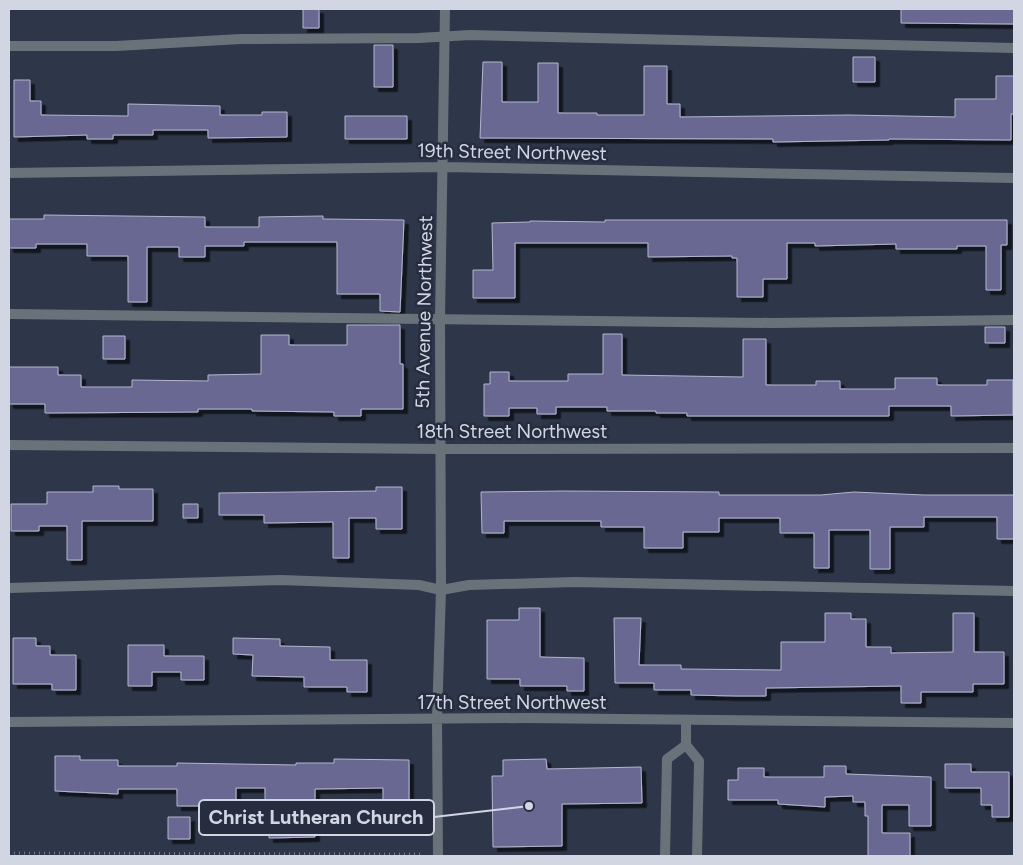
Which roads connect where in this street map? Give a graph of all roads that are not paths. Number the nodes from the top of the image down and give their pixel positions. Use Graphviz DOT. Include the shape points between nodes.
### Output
graph roads {
  1 [pos="445,9"];
  2 [pos="445,35"];
  3 [pos="9,46"];
  4 [pos="1014,48"];
  5 [pos="443,168"];
  6 [pos="9,173"];
  7 [pos="1014,178"];
  8 [pos="9,314"];
  9 [pos="440,318"];
  10 [pos="1014,320"];
  11 [pos="9,445"];
  12 [pos="440,448"];
  13 [pos="1014,448"];
  14 [pos="9,588"];
  15 [pos="441,590"];
  16 [pos="1014,591"];
  17 [pos="437,719"];
  18 [pos="686,721"];
  19 [pos="9,722"];
  20 [pos="1014,723"];
  21 [pos="686,745"];
  22 [pos="438,856"];
  23 [pos="665,856"];
  24 [pos="697,856"];
  1 -- 2 [label="street, 5th Avenue Northwest"];
  2 -- 3 [label="street" via="419,38 241,38 116,46"];
  2 -- 4 [label="street"];
  2 -- 5 [label="street, 5th Avenue Northwest"];
  5 -- 6 [label="street, 19th Street Northwest"];
  5 -- 7 [label="street, 19th Street Northwest"];
  5 -- 9 [label="street, 5th Avenue Northwest"];
  8 -- 9 [label="street"];
  9 -- 10 [label="street" via="773,323"];
  9 -- 12 [label="street, 5th Avenue Northwest"];
  11 -- 12 [label="street, 18th Street Northwest"];
  12 -- 13 [label="street, 18th Street Northwest"];
  12 -- 15 [label="street, 5th Avenue Northwest"];
  14 -- 15 [label="street" via="281,580 420,585"];
  15 -- 16 [label="street" via="469,585 575,582"];
  15 -- 17 [label="street, 5th Avenue Northwest"];
  17 -- 18 [label="street, 17th Street Northwest"];
  17 -- 19 [label="street, 17th Street Northwest"];
  17 -- 22 [label="street, 5th Avenue Northwest"];
  18 -- 20 [label="street, 17th Street Northwest"];
  18 -- 21 [label="street"];
  21 -- 23 [label="street" via="667,759"];
  21 -- 24 [label="street" via="699,761"];
}
